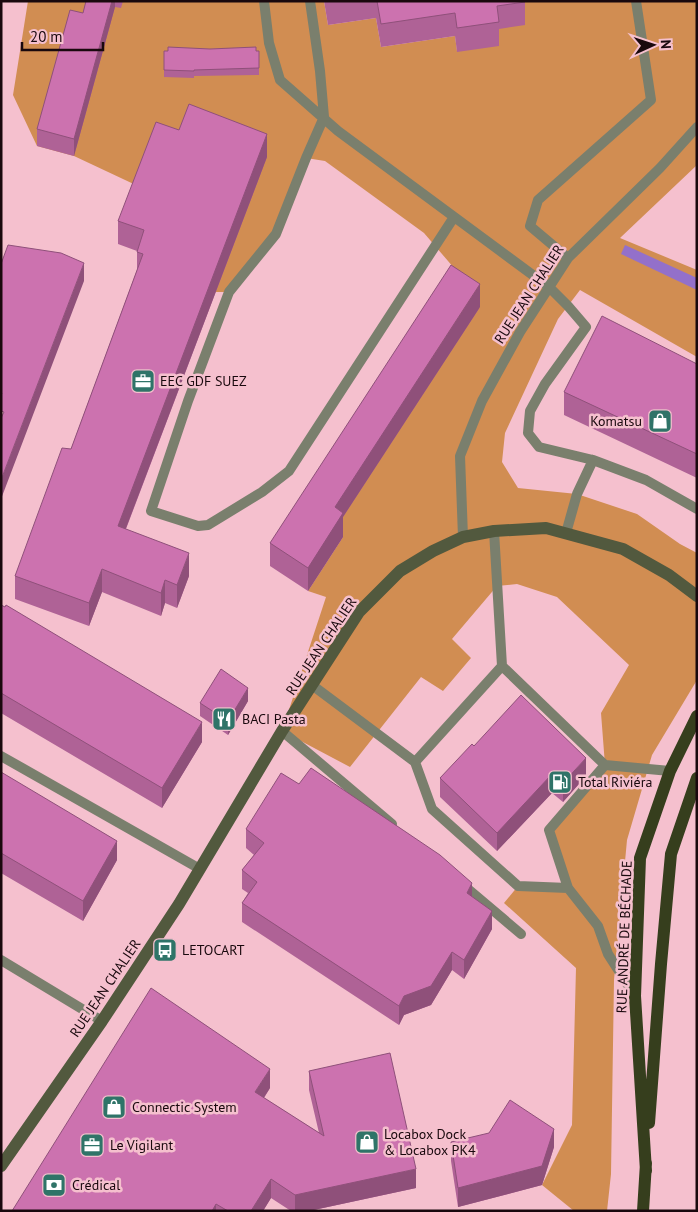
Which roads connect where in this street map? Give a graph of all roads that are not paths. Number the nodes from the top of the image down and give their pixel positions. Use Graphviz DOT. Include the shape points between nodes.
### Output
graph roads {
  1 [pos="264,1"];
  2 [pos="310,1"];
  3 [pos="636,1"];
  4 [pos="324,117"];
  5 [pos="697,127"];
  6 [pos="454,217"];
  7 [pos="568,258"];
  8 [pos="549,287"];
  9 [pos="593,460"];
  10 [pos="697,509"];
  11 [pos="494,531"];
  12 [pos="566,533"];
  13 [pos="463,537"];
  14 [pos="697,596"];
  15 [pos="502,666"];
  16 [pos="312,685"];
  17 [pos="697,716"];
  18 [pos="282,731"];
  19 [pos="1,756"];
  20 [pos="415,762"];
  21 [pos="605,765"];
  22 [pos="670,771"];
  23 [pos="697,778"];
  24 [pos="402,833"];
  25 [pos="200,870"];
  26 [pos="454,877"];
  27 [pos="568,888"];
  28 [pos="521,934"];
  29 [pos="1,960"];
  30 [pos="635,996"];
  31 [pos="102,1020"];
  32 [pos="1,1166"];
  33 [pos="646,1170"];
  34 [pos="643,1211"];
  1 -- 4 [label="lane" via="280,80"];
  2 -- 4 [label="lane"];
  3 -- 7 [label="lane" via="651,100 538,200 530,226"];
  4 -- 6 [label="lane" via="338,131"];
  4 -- 6 [label="lane" via="276,234 229,292 151,511 198,526 208,525 289,471"];
  5 -- 7 [label="lane, RUE JEAN CHALIER"];
  6 -- 8 [label="lane"];
  7 -- 8 [label="lane, RUE JEAN CHALIER"];
  8 -- 9 [label="lane" via="586,326 530,411 528,433 538,447"];
  8 -- 13 [label="lane, RUE JEAN CHALIER" via="482,401 460,456"];
  9 -- 10 [label="lane" via="646,480"];
  9 -- 12 [label="lane" via="577,494"];
  11 -- 12 [label="street" via="546,528"];
  11 -- 13 [label="street"];
  11 -- 15 [label="lane"];
  12 -- 14 [label="street" via="623,549 669,575"];
  13 -- 16 [label="street, RUE JEAN CHALIER" via="400,571 386,584 358,612"];
  15 -- 20 [label="lane"];
  15 -- 21 [label="lane"];
  16 -- 18 [label="street, RUE JEAN CHALIER"];
  16 -- 20 [label="lane"];
  17 -- 22 [label="main road, RUE ANDRÉ DE BÉCHADE"];
  18 -- 24 [label="lane"];
  18 -- 25 [label="street, RUE JEAN CHALIER"];
  19 -- 25 [label="lane"];
  20 -- 27 [label="lane" via="432,809 518,886"];
  21 -- 22 [label="lane"];
  21 -- 27 [label="lane" via="549,830"];
  22 -- 30 [label="main road, RUE ANDRÉ DE BÉCHADE" via="640,858"];
  23 -- 33 [label="main road, RUE ANDRÉ DE BÉCHADE" via="671,854"];
  25 -- 31 [label="street, RUE JEAN CHALIER"];
  26 -- 28 [label="lane"];
  27 -- 30 [label="lane" via="598,926 608,954"];
  29 -- 31 [label="lane"];
  30 -- 33 [label="main road, RUE ANDRÉ DE BÉCHADE"];
  31 -- 32 [label="street, RUE JEAN CHALIER"];
  33 -- 34 [label="main road, RUE ANDRÉ DE BÉCHADE"];
}
